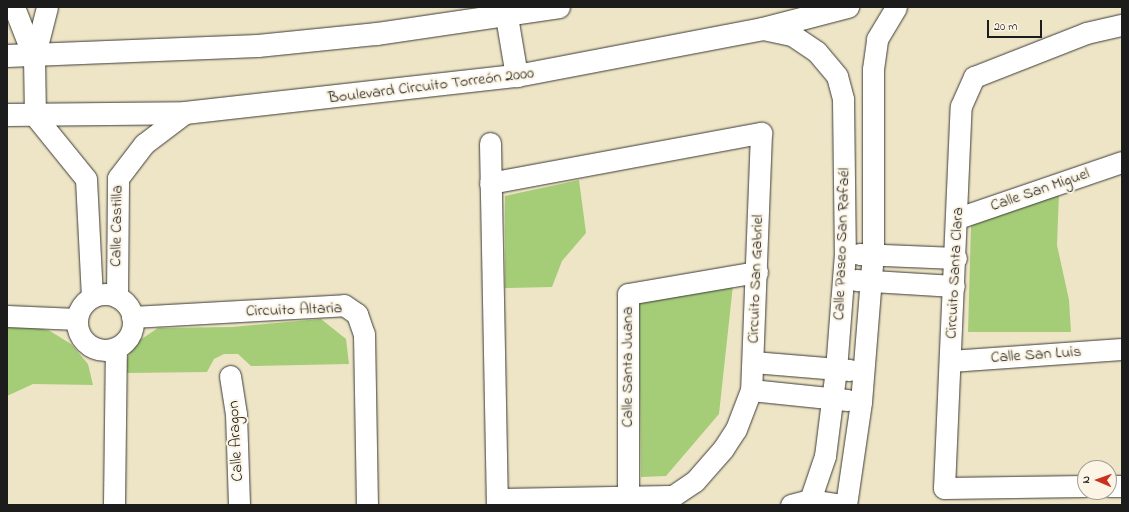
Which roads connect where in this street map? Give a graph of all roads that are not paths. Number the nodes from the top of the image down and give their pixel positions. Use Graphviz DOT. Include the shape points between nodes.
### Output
graph roads {
  1 [pos="14,7"];
  2 [pos="47,7"];
  3 [pos="559,7"];
  4 [pos="848,7"];
  5 [pos="896,7"];
  6 [pos="507,17"];
  7 [pos="1122,25"];
  8 [pos="763,29"];
  9 [pos="7,56"];
  10 [pos="34,58"];
  11 [pos="517,76"];
  12 [pos="185,113"];
  13 [pos="7,115"];
  14 [pos="35,116"];
  15 [pos="490,143"];
  16 [pos="1122,162"];
  17 [pos="118,178"];
  18 [pos="86,179"];
  19 [pos="490,183"];
  20 [pos="958,218"];
  21 [pos="91,245"];
  22 [pos="115,245"];
  23 [pos="845,253"];
  24 [pos="873,254"];
  25 [pos="956,258"];
  26 [pos="756,272"];
  27 [pos="843,279"];
  28 [pos="870,281"];
  29 [pos="954,286"];
  30 [pos="92,297"];
  31 [pos="117,297"];
  32 [pos="7,316"];
  33 [pos="132,317"];
  34 [pos="77,318"];
  35 [pos="116,348"];
  36 [pos="1122,349"];
  37 [pos="950,361"];
  38 [pos="753,362"];
  39 [pos="836,369"];
  40 [pos="864,371"];
  41 [pos="230,376"];
  42 [pos="751,390"];
  43 [pos="832,399"];
  44 [pos="861,402"];
  45 [pos="1077,486"];
  46 [pos="628,498"];
  47 [pos="497,502"];
  48 [pos="801,502"];
  49 [pos="114,505"];
  50 [pos="239,505"];
  51 [pos="367,505"];
  52 [pos="840,505"];
  53 [pos="846,505"];
  1 -- 10 [label="street"];
  2 -- 10 [label="street"];
  3 -- 6 [label="main road"];
  4 -- 8 [label="main road, Boulevard Circuito Torreón 2000"];
  5 -- 24 [label="street, Calle Paseo San Rafaél" via="877,39 873,69"];
  6 -- 10 [label="main road" via="258,46"];
  6 -- 11 [label="main road"];
  7 -- 20 [label="street, Circuito Santa Clara" via="1086,33 974,76 961,106"];
  8 -- 11 [label="main road, Boulevard Circuito Torreón 2000"];
  8 -- 23 [label="street, Calle Paseo San Rafaél" via="792,35 817,52 837,76 843,99"];
  9 -- 10 [label="main road"];
  10 -- 14 [label="street"];
  11 -- 12 [label="main road, Boulevard Circuito Torreón 2000"];
  12 -- 14 [label="main road, Boulevard Circuito Torreón 2000"];
  12 -- 17 [label="street, Calle Castilla" via="144,144"];
  13 -- 14 [label="main road, Boulevard Circuito Torreón 2000"];
  14 -- 18 [label="street, Calle Castilla"];
  15 -- 19 [label="street, Circuito San Gabriel"];
  16 -- 20 [label="street, Calle San Miguel"];
  17 -- 18 [label="street"];
  17 -- 22 [label="street, Calle Castilla"];
  18 -- 21 [label="street, Calle Castilla"];
  19 -- 26 [label="street, Circuito San Gabriel" via="761,133"];
  19 -- 47 [label="street, Circuito San Gabriel"];
  20 -- 25 [label="street, Circuito Santa Clara"];
  21 -- 22 [label="street"];
  21 -- 30 [label="street, Calle Castilla"];
  22 -- 31 [label="street, Calle Castilla"];
  23 -- 24 [label="street"];
  23 -- 27 [label="street, Calle Paseo San Rafaél"];
  24 -- 25 [label="street"];
  24 -- 28 [label="street, Calle Paseo San Rafaél"];
  25 -- 29 [label="street, Circuito Santa Clara"];
  26 -- 38 [label="street, Circuito San Gabriel"];
  26 -- 46 [label="street, Calle Santa Juana" via="628,294"];
  27 -- 28 [label="street"];
  27 -- 39 [label="street, Calle Paseo San Rafaél"];
  28 -- 29 [label="street"];
  28 -- 40 [label="street, Calle Paseo San Rafaél"];
  29 -- 37 [label="street, Circuito Santa Clara"];
  30 -- 31 [label="street"];
  30 -- 34 [label="street" via="82,306"];
  31 -- 33 [label="street"];
  32 -- 34 [label="street"];
  33 -- 35 [label="street" via="130,335"];
  33 -- 51 [label="street, Circuito Altaria" via="344,305 357,314 364,334"];
  34 -- 35 [label="street" via="78,328 88,345 106,351"];
  35 -- 49 [label="street"];
  36 -- 37 [label="street, Calle San Luis"];
  37 -- 45 [label="street, Circuito Santa Clara" via="944,488"];
  38 -- 39 [label="street"];
  38 -- 42 [label="street, Circuito San Gabriel"];
  39 -- 40 [label="street"];
  39 -- 43 [label="street, Calle Paseo San Rafaél"];
  40 -- 44 [label="street, Calle Paseo San Rafaél"];
  41 -- 50 [label="street, Calle Aragon" via="236,414"];
  42 -- 43 [label="street"];
  42 -- 46 [label="street, Circuito San Gabriel" via="736,429 695,481 673,496"];
  43 -- 44 [label="street"];
  43 -- 48 [label="street, Calle Paseo San Rafaél" via="825,456"];
  44 -- 53 [label="street, Calle Paseo San Rafaél"];
  46 -- 47 [label="street, Circuito San Gabriel"];
  48 -- 52 [label="street"];
}
